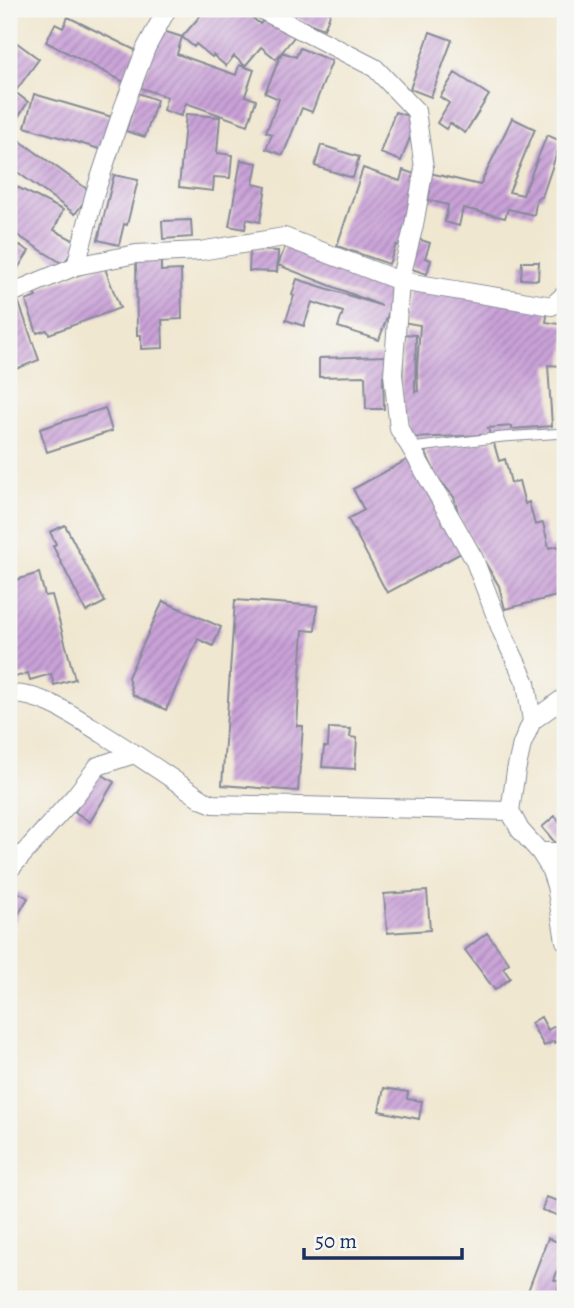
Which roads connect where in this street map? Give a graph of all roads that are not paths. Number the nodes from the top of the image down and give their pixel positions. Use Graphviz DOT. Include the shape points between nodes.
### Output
graph roads {
  1 [pos="167,9"];
  2 [pos="260,9"];
  3 [pos="76,266"];
  4 [pos="400,281"];
  5 [pos="9,294"];
  6 [pos="561,302"];
  7 [pos="565,433"];
  8 [pos="411,448"];
  9 [pos="9,694"];
  10 [pos="565,697"];
  11 [pos="532,721"];
  12 [pos="134,754"];
  13 [pos="510,811"];
  14 [pos="540,852"];
  15 [pos="565,852"];
  16 [pos="9,870"];
  17 [pos="565,941"];
  1 -- 3 [label="street" via="146,48 123,109"];
  2 -- 4 [label="street" via="375,68 416,111 424,167"];
  3 -- 4 [label="street" via="136,254 200,251 284,237"];
  3 -- 5 [label="street"];
  4 -- 6 [label="street"];
  4 -- 8 [label="street" via="393,374 399,429"];
  7 -- 8 [label="lane"];
  8 -- 11 [label="street" via="474,559 526,683"];
  9 -- 12 [label="street" via="43,701 69,713"];
  10 -- 11 [label="street"];
  11 -- 13 [label="street" via="522,744"];
  12 -- 13 [label="street" via="213,804"];
  12 -- 16 [label="street" via="98,766"];
  13 -- 14 [label="street"];
  14 -- 15 [label="street"];
  14 -- 17 [label="street" via="556,886"];
}
